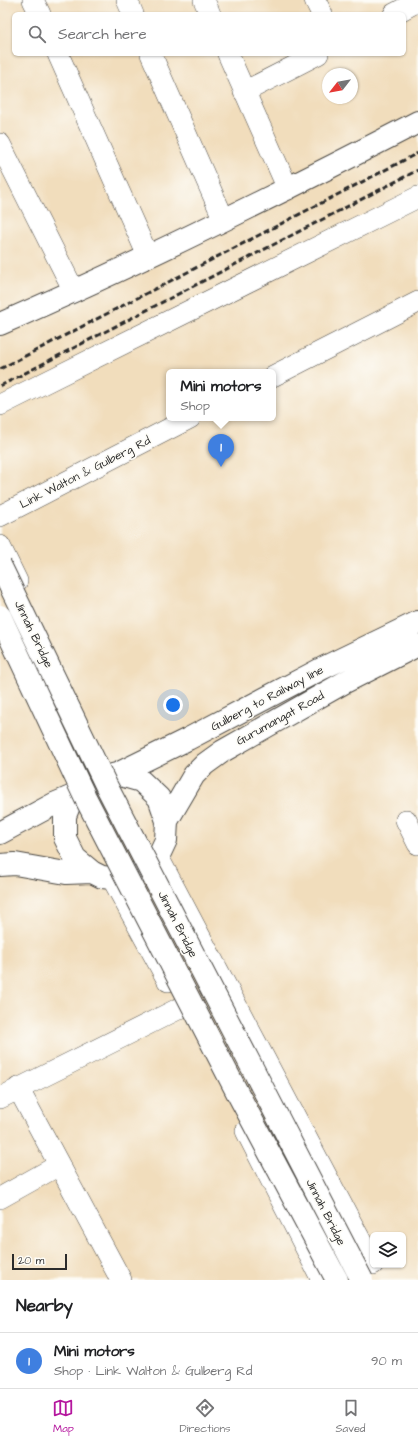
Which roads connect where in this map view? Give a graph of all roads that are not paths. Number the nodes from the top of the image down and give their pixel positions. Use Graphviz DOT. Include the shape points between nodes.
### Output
graph roads {
  1 [pos="33,0"];
  2 [pos="127,0"];
  3 [pos="204,0"];
  4 [pos="315,0"];
  5 [pos="418,1"];
  6 [pos="39,12"];
  7 [pos="132,12"];
  8 [pos="209,12"];
  9 [pos="321,12"];
  10 [pos="398,12"];
  11 [pos="59,56"];
  12 [pos="152,56"];
  13 [pos="229,56"];
  14 [pos="314,56"];
  15 [pos="244,92"];
  16 [pos="418,122"];
  17 [pos="0,144"];
  18 [pos="288,189"];
  19 [pos="418,197"];
  20 [pos="224,220"];
  21 [pos="148,256"];
  22 [pos="74,291"];
  23 [pos="418,302"];
  24 [pos="0,324"];
  25 [pos="276,374"];
  26 [pos="0,405"];
  27 [pos="184,421"];
  28 [pos="0,516"];
  29 [pos="0,546"];
  30 [pos="0,565"];
  31 [pos="0,616"];
  32 [pos="418,622"];
  33 [pos="0,634"];
  34 [pos="418,645"];
  35 [pos="114,775"];
  36 [pos="75,794"];
  37 [pos="406,820"];
  38 [pos="167,821"];
  39 [pos="0,833"];
  40 [pos="418,844"];
  41 [pos="158,857"];
  42 [pos="0,865"];
  43 [pos="92,872"];
  44 [pos="112,878"];
  45 [pos="182,1007"];
  46 [pos="18,1088"];
  47 [pos="0,1098"];
  48 [pos="59,1165"];
  49 [pos="0,1198"];
  50 [pos="370,1259"];
  51 [pos="375,1268"];
  52 [pos="120,1280"];
  53 [pos="322,1280"];
  54 [pos="337,1280"];
  55 [pos="362,1280"];
  56 [pos="381,1280"];
  1 -- 6 [label="street"];
  2 -- 7 [label="street"];
  3 -- 8 [label="street"];
  4 -- 9 [label="street"];
  5 -- 10 [label="street"];
  11 -- 21 [label="street"];
  12 -- 20 [label="street"];
  13 -- 15 [label="street"];
  14 -- 15 [label="street"];
  15 -- 18 [label="street"];
  16 -- 18 [label="main road"];
  17 -- 22 [label="street"];
  18 -- 20 [label="main road"];
  19 -- 26 [label="street"];
  20 -- 21 [label="main road"];
  21 -- 22 [label="main road"];
  22 -- 24 [label="main road"];
  23 -- 25 [label="street"];
  27 -- 28 [label="street, Link Walton & Gulberg Rd"];
  29 -- 35 [label="street"];
  30 -- 55 [label="main road, Jinnah Bridge, bridge" via="106,785"];
  31 -- 54 [label="main road, Jinnah Bridge, bridge" via="85,797"];
  32 -- 35 [label="main road, Gulberg to Railway line"];
  33 -- 36 [label="street"];
  34 -- 38 [label="main road, Gurumangat Road" via="345,682 223,751 194,775"];
  35 -- 36 [label="main road" via="92,780"];
  35 -- 38 [label="main road" via="141,781 159,798"];
  36 -- 39 [label="main road"];
  36 -- 43 [label="main road" via="65,816 65,838 75,858"];
  37 -- 40 [label="street"];
  38 -- 41 [label="main road" via="166,840"];
  41 -- 44 [label="main road" via="146,869 130,876"];
  41 -- 50 [label="street"];
  42 -- 43 [label="main road" via="15,864 66,873"];
  43 -- 44 [label="main road"];
  44 -- 45 [label="street"];
  45 -- 46 [label="street"];
  45 -- 53 [label="street"];
  46 -- 47 [label="street"];
  46 -- 48 [label="street"];
  48 -- 49 [label="street"];
  48 -- 52 [label="street"];
  51 -- 56 [label="street"];
}
